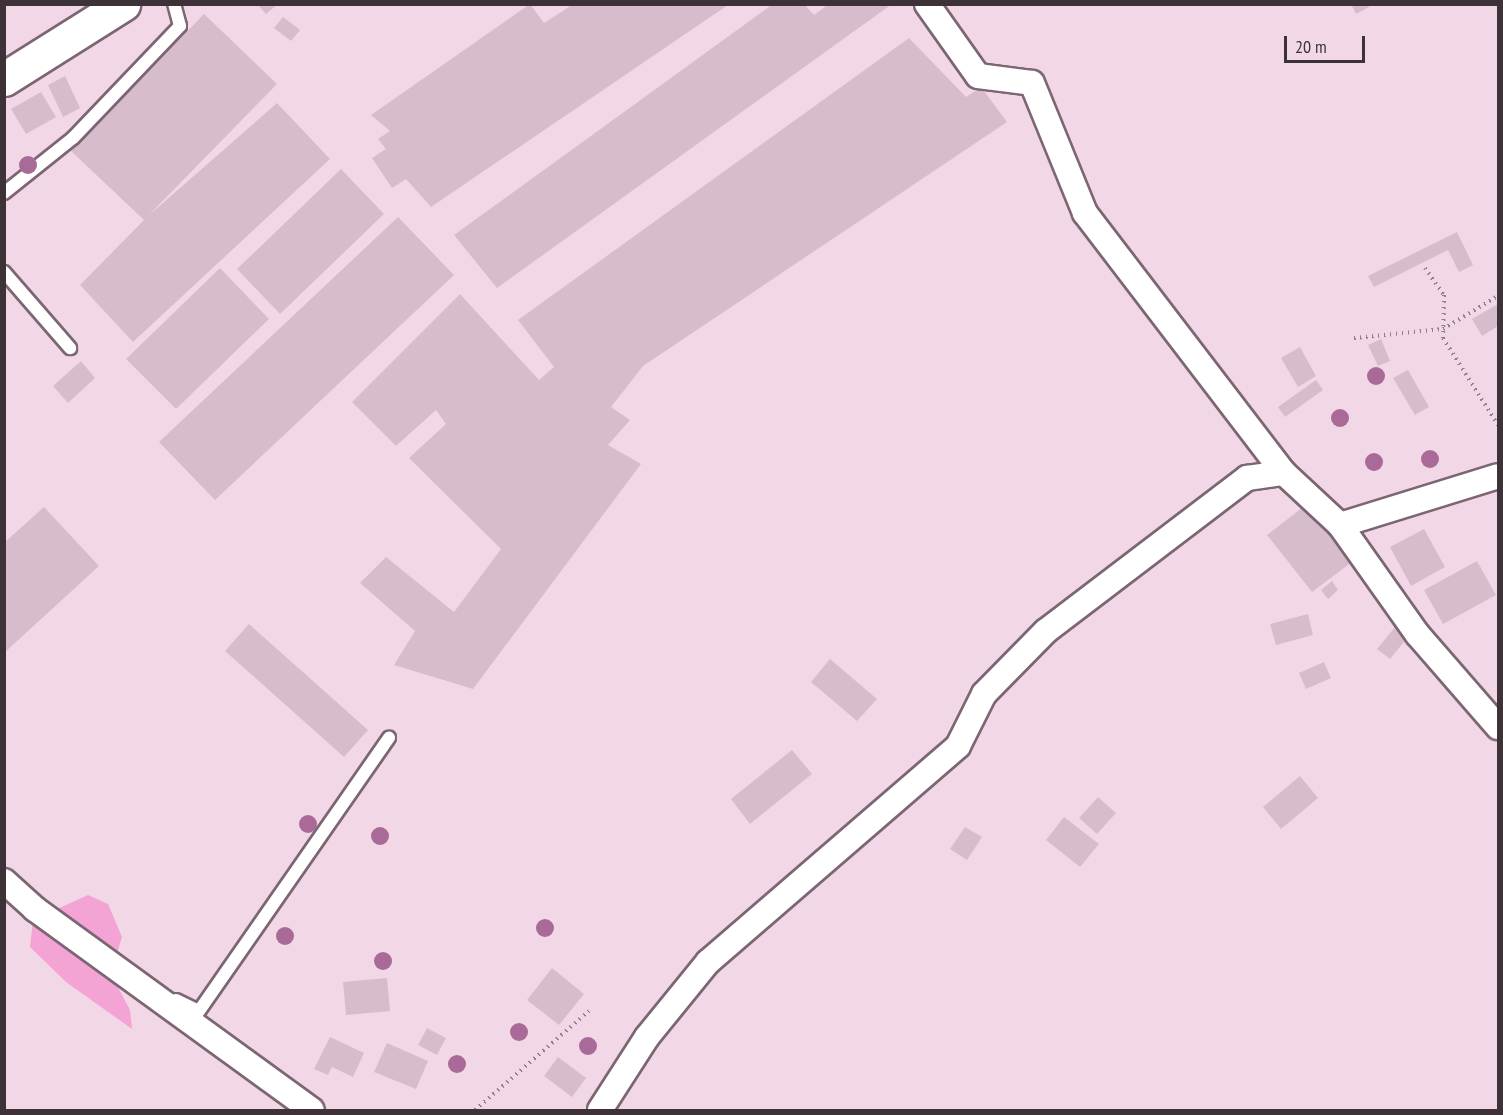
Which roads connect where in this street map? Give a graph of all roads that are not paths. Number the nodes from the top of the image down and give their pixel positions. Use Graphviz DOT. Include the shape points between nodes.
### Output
graph roads {
  1 [pos="140,4"];
  2 [pos="174,4"];
  3 [pos="927,4"];
  4 [pos="115,9"];
  5 [pos="4,79"];
  6 [pos="4,193"];
  7 [pos="4,272"];
  8 [pos="70,348"];
  9 [pos="1284,473"];
  10 [pos="1498,476"];
  11 [pos="1341,525"];
  12 [pos="1498,727"];
  13 [pos="389,738"];
  14 [pos="4,881"];
  15 [pos="142,985"];
  16 [pos="312,1110"];
  17 [pos="600,1110"];
  1 -- 4 [label="lane"];
  2 -- 6 [label="lane" via="180,26 73,138"];
  3 -- 9 [label="street" via="978,76 1032,83 1085,213"];
  4 -- 5 [label="main road"];
  7 -- 8 [label="lane"];
  9 -- 11 [label="street"];
  9 -- 17 [label="street" via="1246,478 1046,631 984,694 958,746 708,962 646,1037"];
  10 -- 11 [label="street"];
  11 -- 12 [label="street" via="1418,635"];
  13 -- 15 [label="lane" via="199,1011"];
  14 -- 15 [label="street" via="35,909"];
  15 -- 16 [label="street"];
}
